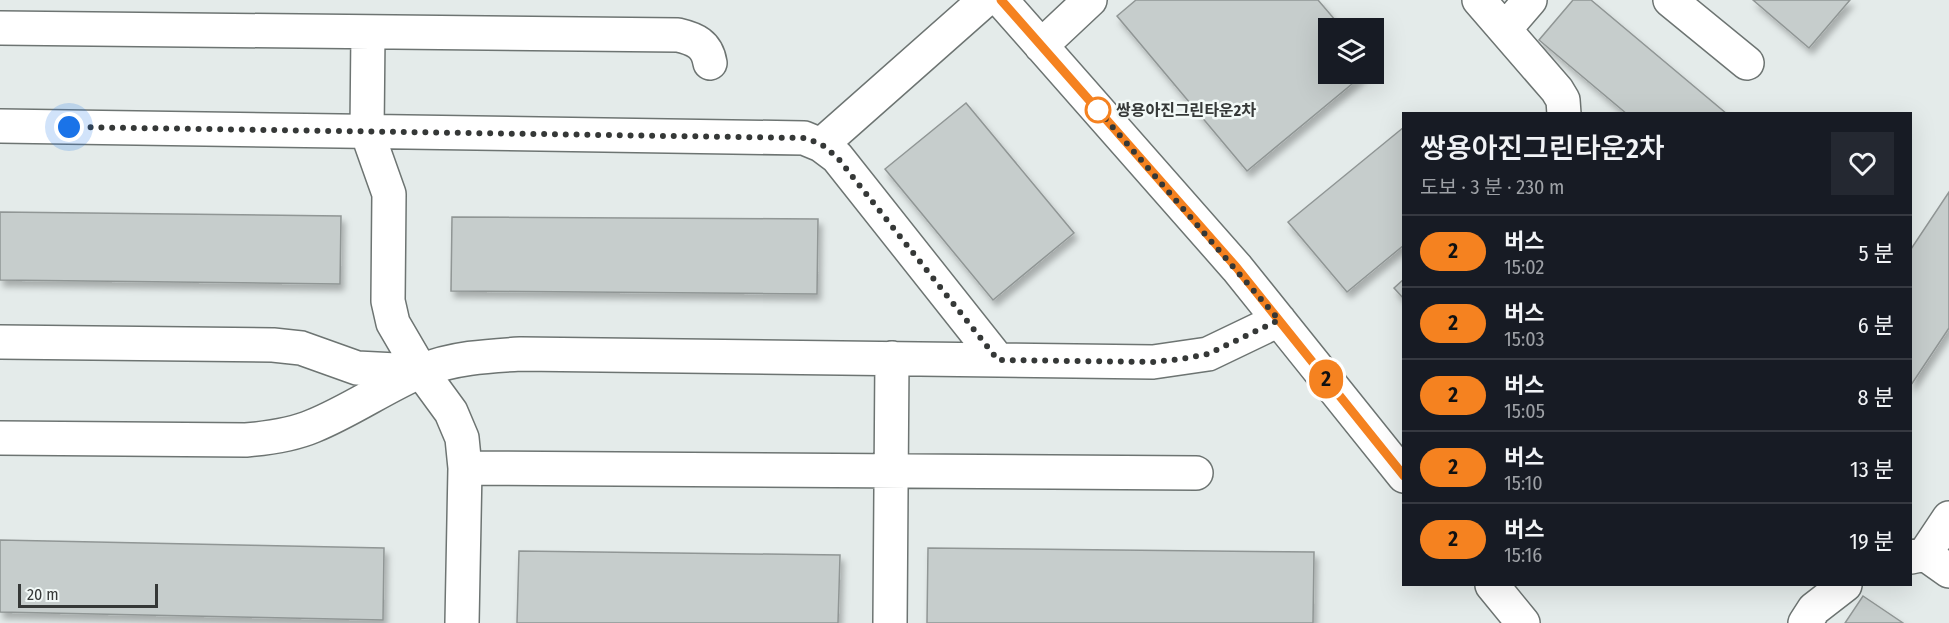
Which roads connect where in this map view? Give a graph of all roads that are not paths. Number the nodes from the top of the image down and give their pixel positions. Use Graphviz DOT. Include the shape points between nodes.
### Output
graph roads {
  1 [pos="985,0"];
  2 [pos="1001,0"];
  3 [pos="1090,0"];
  4 [pos="1479,0"];
  5 [pos="1530,0"];
  6 [pos="1671,0"];
  7 [pos="0,28"];
  8 [pos="1505,29"];
  9 [pos="368,32"];
  10 [pos="1041,46"];
  11 [pos="710,63"];
  12 [pos="1747,63"];
  13 [pos="1564,112"];
  14 [pos="0,126"];
  15 [pos="367,132"];
  16 [pos="821,144"];
  17 [pos="1279,320"];
  18 [pos="0,342"];
  19 [pos="892,358"];
  20 [pos="998,360"];
  21 [pos="421,371"];
  22 [pos="0,438"];
  23 [pos="465,468"];
  24 [pos="891,471"];
  25 [pos="1196,473"];
  26 [pos="1402,474"];
  27 [pos="1949,518"];
  28 [pos="1928,561"];
  29 [pos="1493,586"];
  30 [pos="1844,586"];
  31 [pos="462,623"];
  32 [pos="890,623"];
  33 [pos="1523,623"];
  34 [pos="1805,623"];
  1 -- 16 [label="street"];
  2 -- 10 [label="street"];
  3 -- 10 [label="street"];
  4 -- 8 [label="street"];
  5 -- 8 [label="street"];
  6 -- 12 [label="street"];
  7 -- 9 [label="street"];
  8 -- 13 [label="street" via="1557,90"];
  9 -- 11 [label="street" via="678,35 703,45"];
  9 -- 15 [label="street"];
  10 -- 17 [label="street"];
  14 -- 15 [label="street"];
  15 -- 16 [label="street" via="804,138"];
  15 -- 21 [label="street" via="389,194 388,300 393,323"];
  16 -- 20 [label="street" via="837,157"];
  17 -- 20 [label="street" via="1208,354 1181,359"];
  17 -- 26 [label="street"];
  18 -- 21 [label="street" via="273,345 301,348 357,368"];
  19 -- 20 [label="street"];
  19 -- 21 [label="street" via="521,354 453,361"];
  19 -- 24 [label="street"];
  21 -- 22 [label="street" via="313,426 278,437"];
  21 -- 23 [label="street" via="451,412 462,438"];
  23 -- 24 [label="street"];
  23 -- 31 [label="street"];
  24 -- 25 [label="street"];
  24 -- 32 [label="street"];
  27 -- 28 [label="street"];
  29 -- 33 [label="street"];
  30 -- 34 [label="street" via="1814,609"];
}
